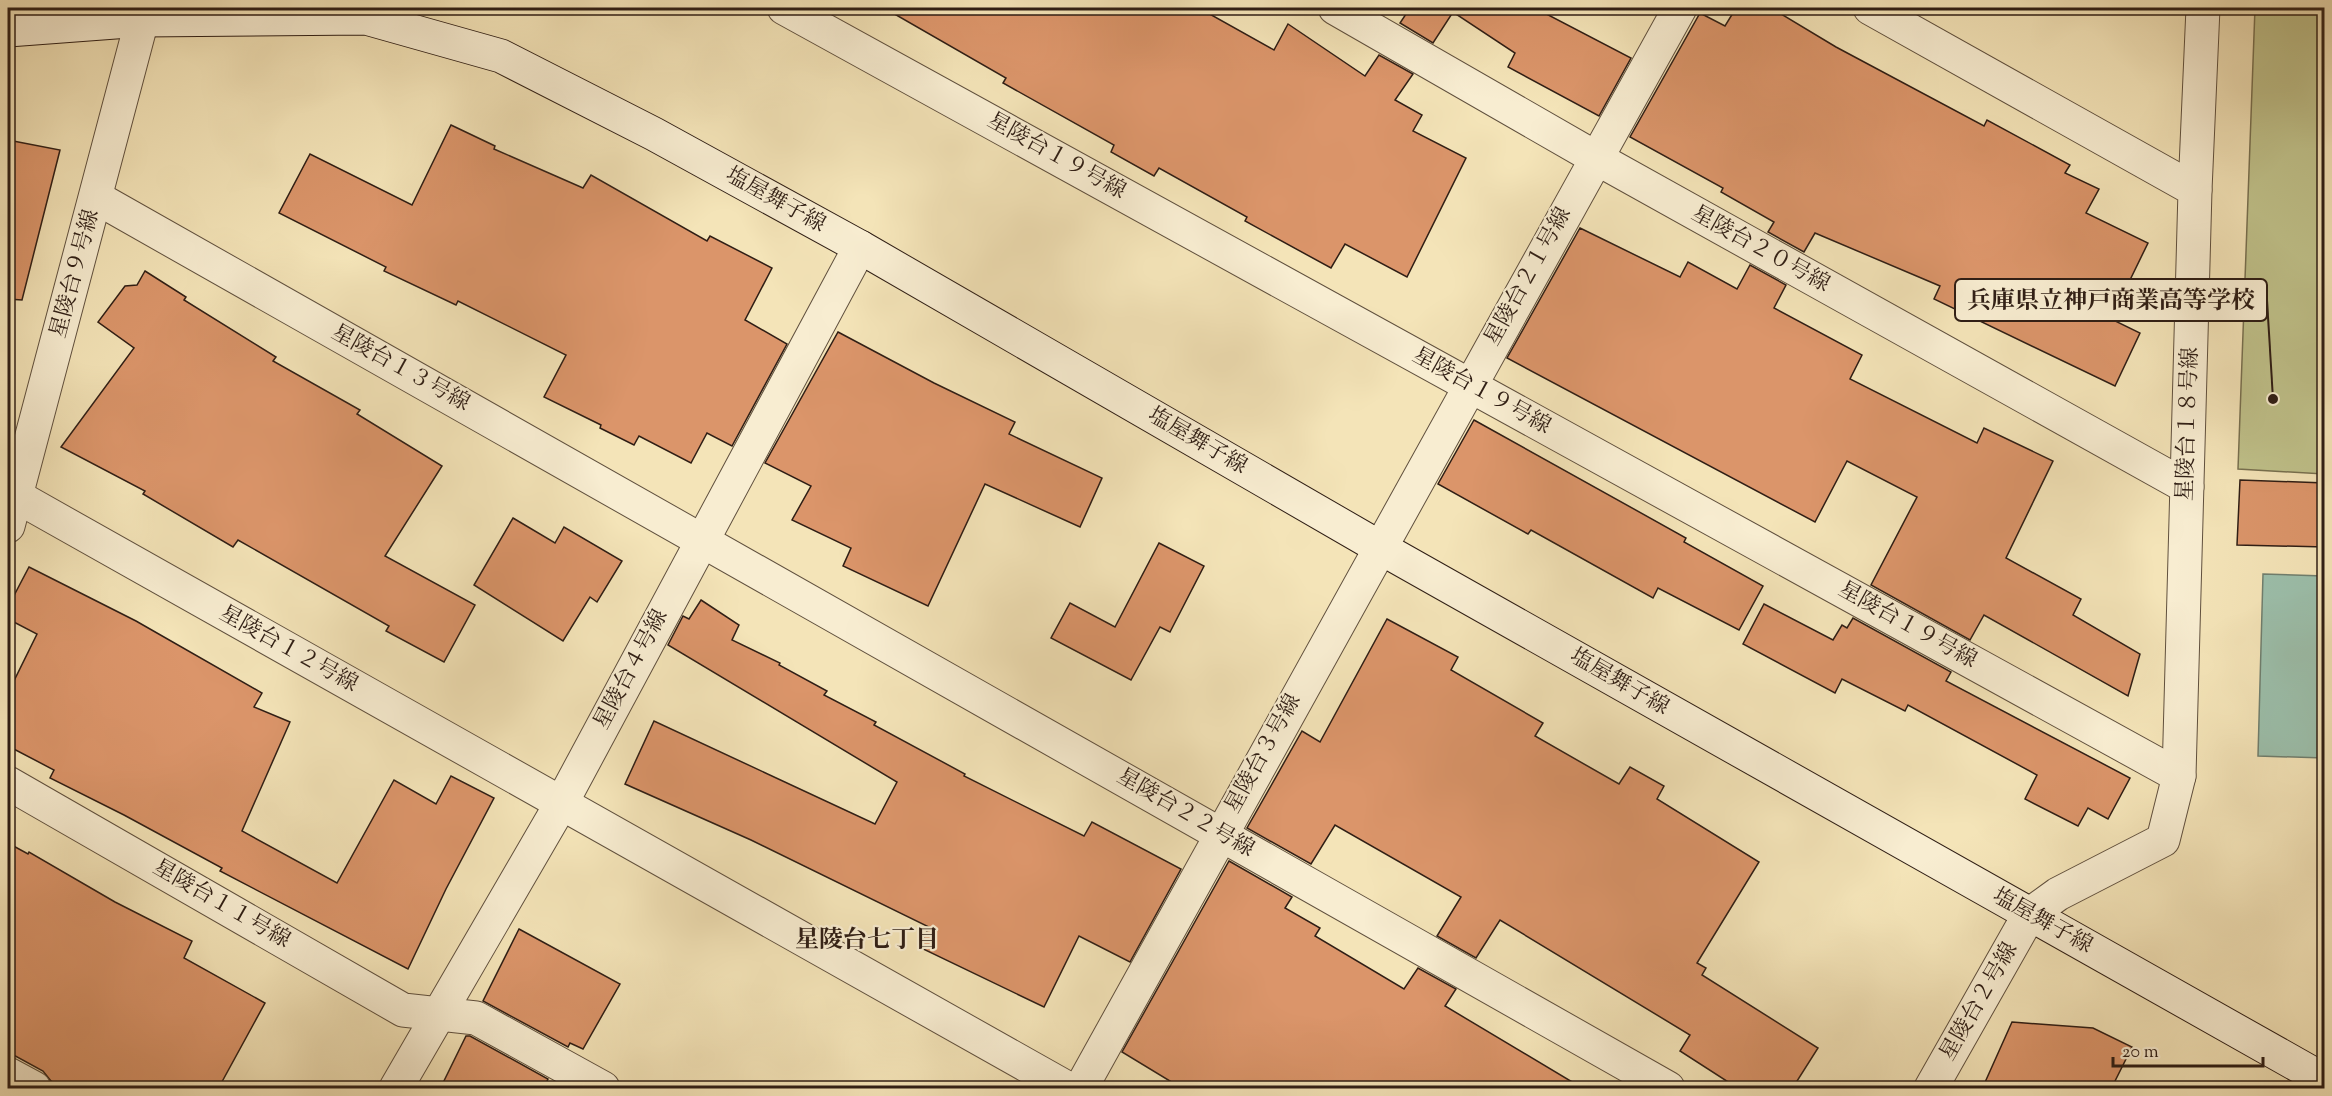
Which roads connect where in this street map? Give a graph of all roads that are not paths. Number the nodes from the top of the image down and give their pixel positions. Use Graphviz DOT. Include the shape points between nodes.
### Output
graph roads {
  1 [pos="784,8"];
  2 [pos="1335,8"];
  3 [pos="1680,8"];
  4 [pos="1870,8"];
  5 [pos="2203,8"];
  6 [pos="377,13"];
  7 [pos="142,20"];
  8 [pos="8,30"];
  9 [pos="1596,158"];
  10 [pos="2196,190"];
  11 [pos="96,198"];
  12 [pos="860,247"];
  13 [pos="1469,385"];
  14 [pos="2187,487"];
  15 [pos="12,511"];
  16 [pos="703,539"];
  17 [pos="1379,547"];
  18 [pos="2179,776"];
  19 [pos="8,783"];
  20 [pos="561,804"];
  21 [pos="1220,834"];
  22 [pos="2029,915"];
  23 [pos="439,1012"];
  24 [pos="8,1074"];
  25 [pos="2325,1080"];
  26 [pos="34,1089"];
  27 [pos="396,1089"];
  28 [pos="603,1089"];
  29 [pos="1067,1089"];
  30 [pos="1081,1089"];
  31 [pos="1668,1089"];
  32 [pos="1931,1089"];
  1 -- 13 [label="street, 星陵台１９号線"];
  2 -- 9 [label="street, 星陵台２０号線"];
  3 -- 9 [label="street, 星陵台２１号線"];
  4 -- 10 [label="street"];
  5 -- 10 [label="street, 星陵台１８号線"];
  6 -- 7 [label="street, 塩屋舞子線"];
  6 -- 12 [label="street, 塩屋舞子線" via="501,56 654,134"];
  7 -- 8 [label="street, 塩屋舞子線"];
  7 -- 11 [label="street, 星陵台９号線"];
  9 -- 13 [label="street, 星陵台２１号線"];
  9 -- 14 [label="street, 星陵台２０号線"];
  10 -- 14 [label="street, 星陵台１８号線"];
  11 -- 15 [label="street, 星陵台９号線"];
  11 -- 16 [label="street, 星陵台１３号線"];
  12 -- 16 [label="street, 星陵台４号線"];
  12 -- 17 [label="street, 塩屋舞子線"];
  13 -- 17 [label="street, 星陵台２１号線"];
  13 -- 18 [label="street, 星陵台１９号線"];
  14 -- 18 [label="street, 星陵台１８号線"];
  15 -- 20 [label="street, 星陵台１２号線"];
  16 -- 20 [label="street, 星陵台４号線"];
  16 -- 21 [label="street, 星陵台２２号線"];
  17 -- 21 [label="street, 星陵台３号線"];
  17 -- 22 [label="street, 塩屋舞子線"];
  18 -- 22 [label="street, 星陵台１８号線" via="2163,840 2058,894"];
  19 -- 23 [label="street, 星陵台１１号線" via="404,1010"];
  20 -- 23 [label="street, 星陵台４号線"];
  20 -- 29 [label="street, 星陵台１２号線"];
  21 -- 30 [label="street, 星陵台３号線"];
  21 -- 31 [label="street, 星陵台２２号線"];
  22 -- 25 [label="street, 塩屋舞子線"];
  22 -- 32 [label="street, 星陵台２号線"];
  23 -- 27 [label="street, 星陵台４号線"];
  23 -- 28 [label="street, 星陵台１１号線" via="476,1018"];
  24 -- 26 [label="street"];
}
